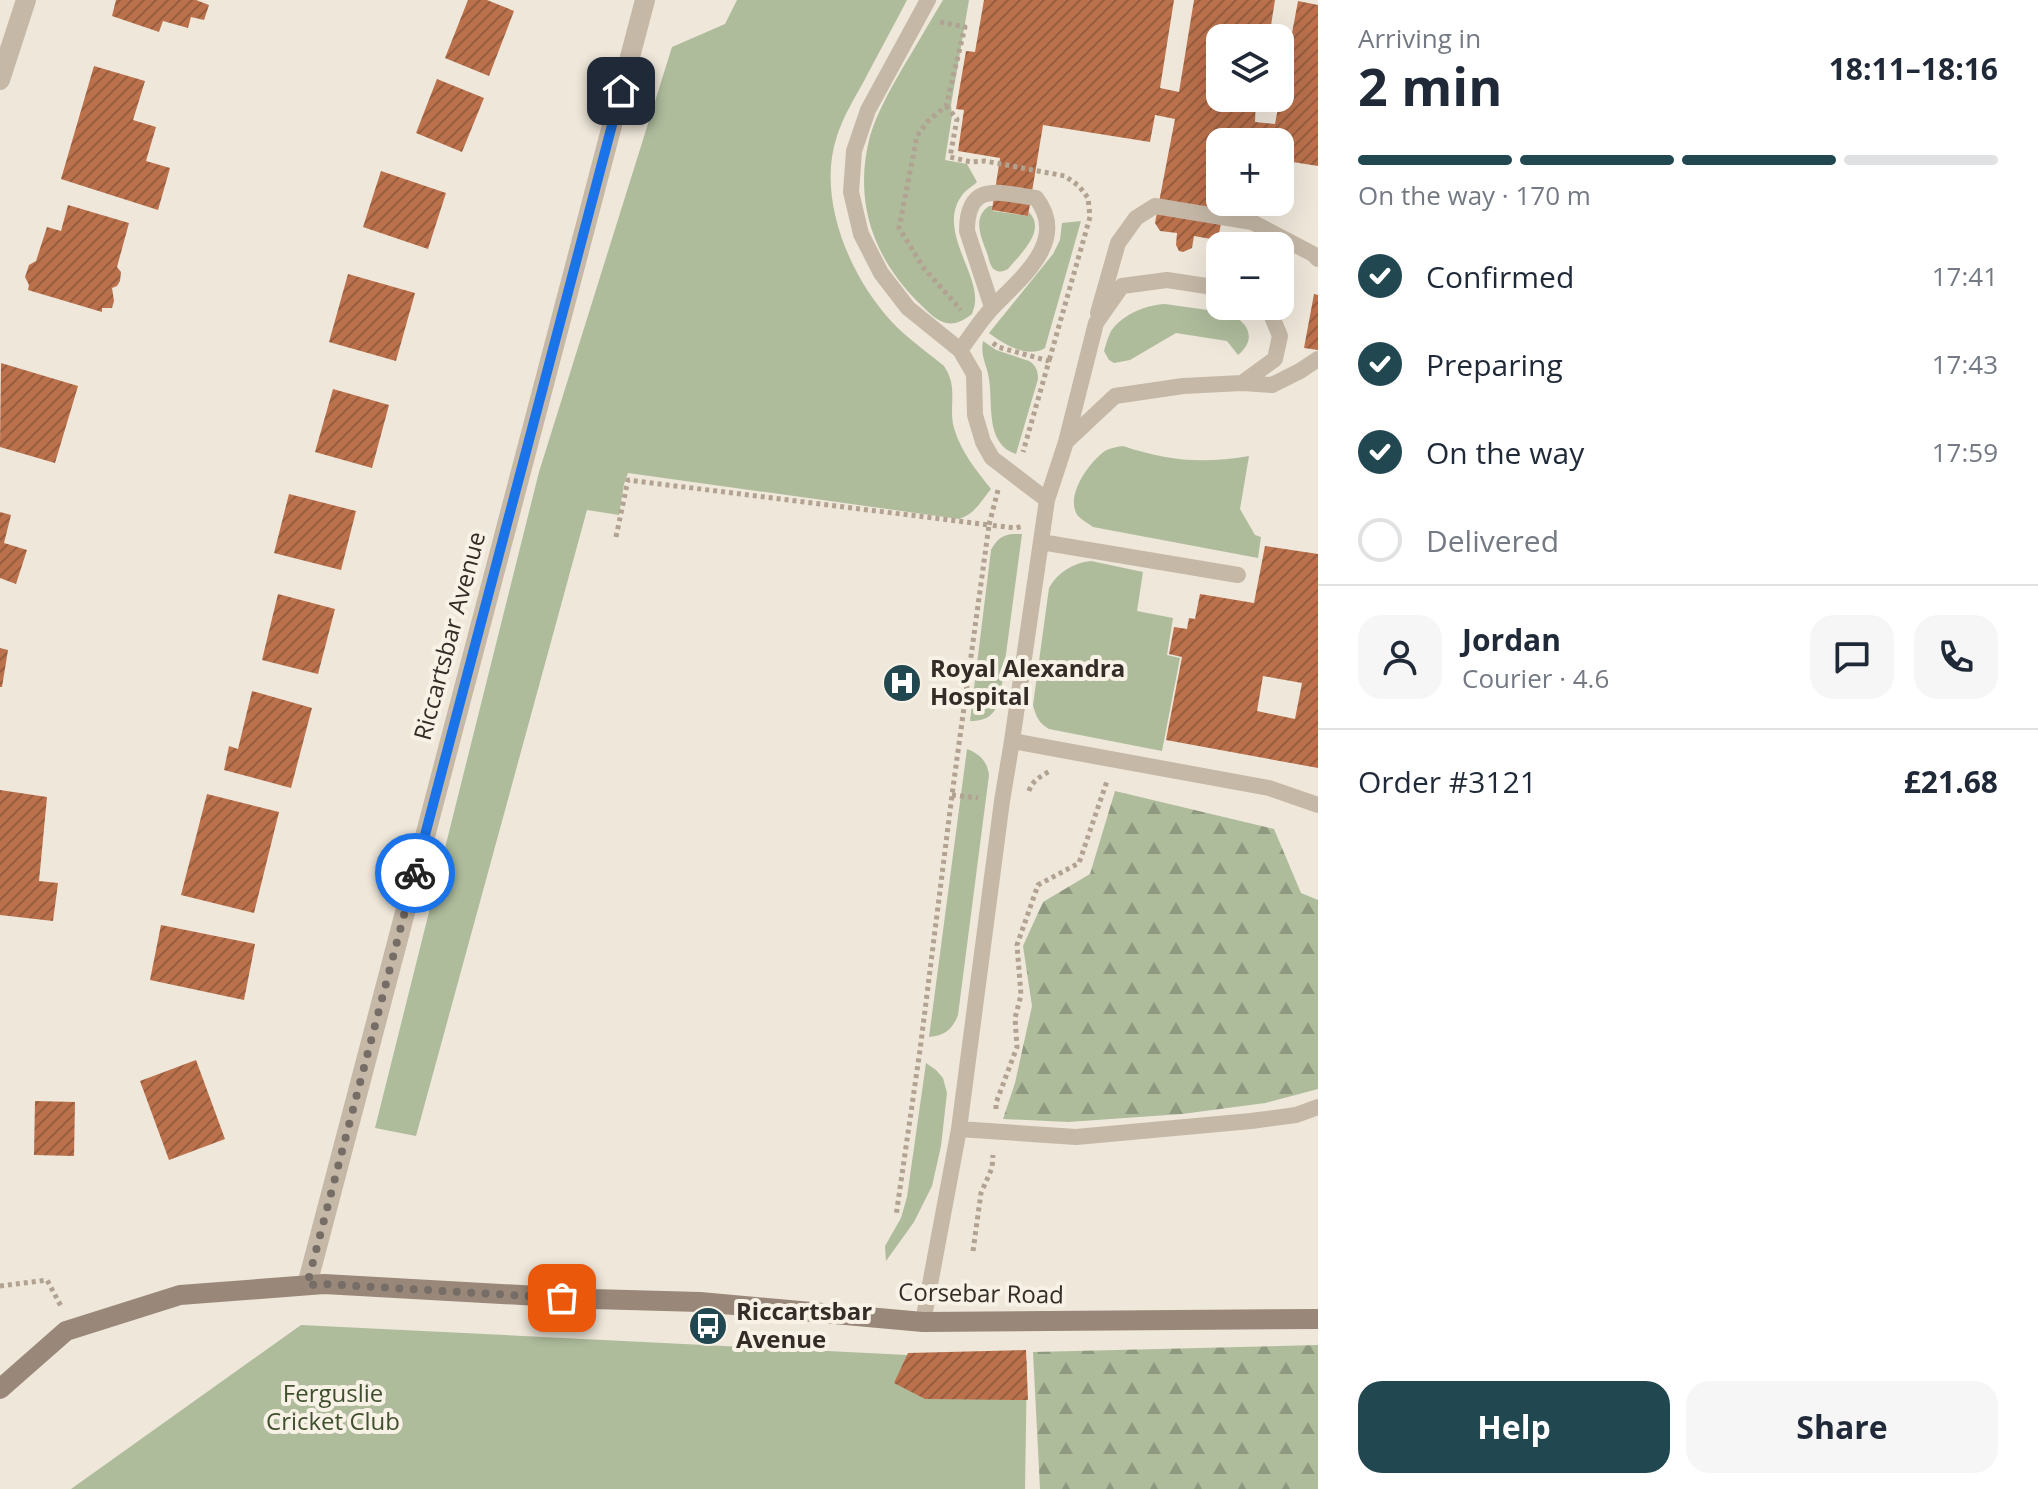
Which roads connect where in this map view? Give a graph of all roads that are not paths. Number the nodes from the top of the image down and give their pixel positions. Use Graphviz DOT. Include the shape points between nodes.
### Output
graph roads {
  1 [pos="26,0"];
  2 [pos="645,0"];
  3 [pos="928,0"];
  4 [pos="0,80"];
  5 [pos="1318,259"];
  6 [pos="1206,286"];
  7 [pos="992,307"];
  8 [pos="1273,320"];
  9 [pos="1096,323"];
  10 [pos="960,350"];
  11 [pos="1318,359"];
  12 [pos="1242,383"];
  13 [pos="1066,442"];
  14 [pos="1047,500"];
  15 [pos="1041,542"];
  16 [pos="1238,575"];
  17 [pos="1012,741"];
  18 [pos="1318,805"];
  19 [pos="1318,1107"];
  20 [pos="959,1129"];
  21 [pos="307,1285"];
  22 [pos="1318,1319"];
  23 [pos="923,1322"];
  24 [pos="0,1389"];
  1 -- 4 [label="street"];
  2 -- 21 [label="street, Riccartsbar Avenue"];
  3 -- 10 [label="lane" via="868,110 854,151 851,192 861,234 881,273 908,308"];
  5 -- 9 [label="lane" via="1252,222 1155,206 1136,218 1118,243"];
  6 -- 9 [label="lane" via="1167,280 1122,286"];
  7 -- 7 [label="lane" via="967,231 972,205 990,192 1036,198 1045,209 1046,240 1012,289"];
  7 -- 10 [label="lane"];
  8 -- 12 [label="lane" via="1280,336 1275,359"];
  9 -- 13 [label="lane"];
  10 -- 14 [label="lane" via="974,374 975,415 992,458"];
  11 -- 12 [label="lane" via="1272,385"];
  12 -- 13 [label="lane" via="1115,396"];
  13 -- 14 [label="lane"];
  14 -- 15 [label="lane"];
  15 -- 16 [label="lane"];
  15 -- 17 [label="lane"];
  17 -- 18 [label="lane" via="1269,788"];
  17 -- 20 [label="lane"];
  19 -- 20 [label="lane" via="1251,1121 1076,1137"];
  20 -- 23 [label="lane"];
  21 -- 23 [label="main road, Corsebar Road" via="700,1302"];
  21 -- 24 [label="main road, Corsebar Road" via="180,1295 66,1331"];
  22 -- 23 [label="main road, Corsebar Road"];
}
